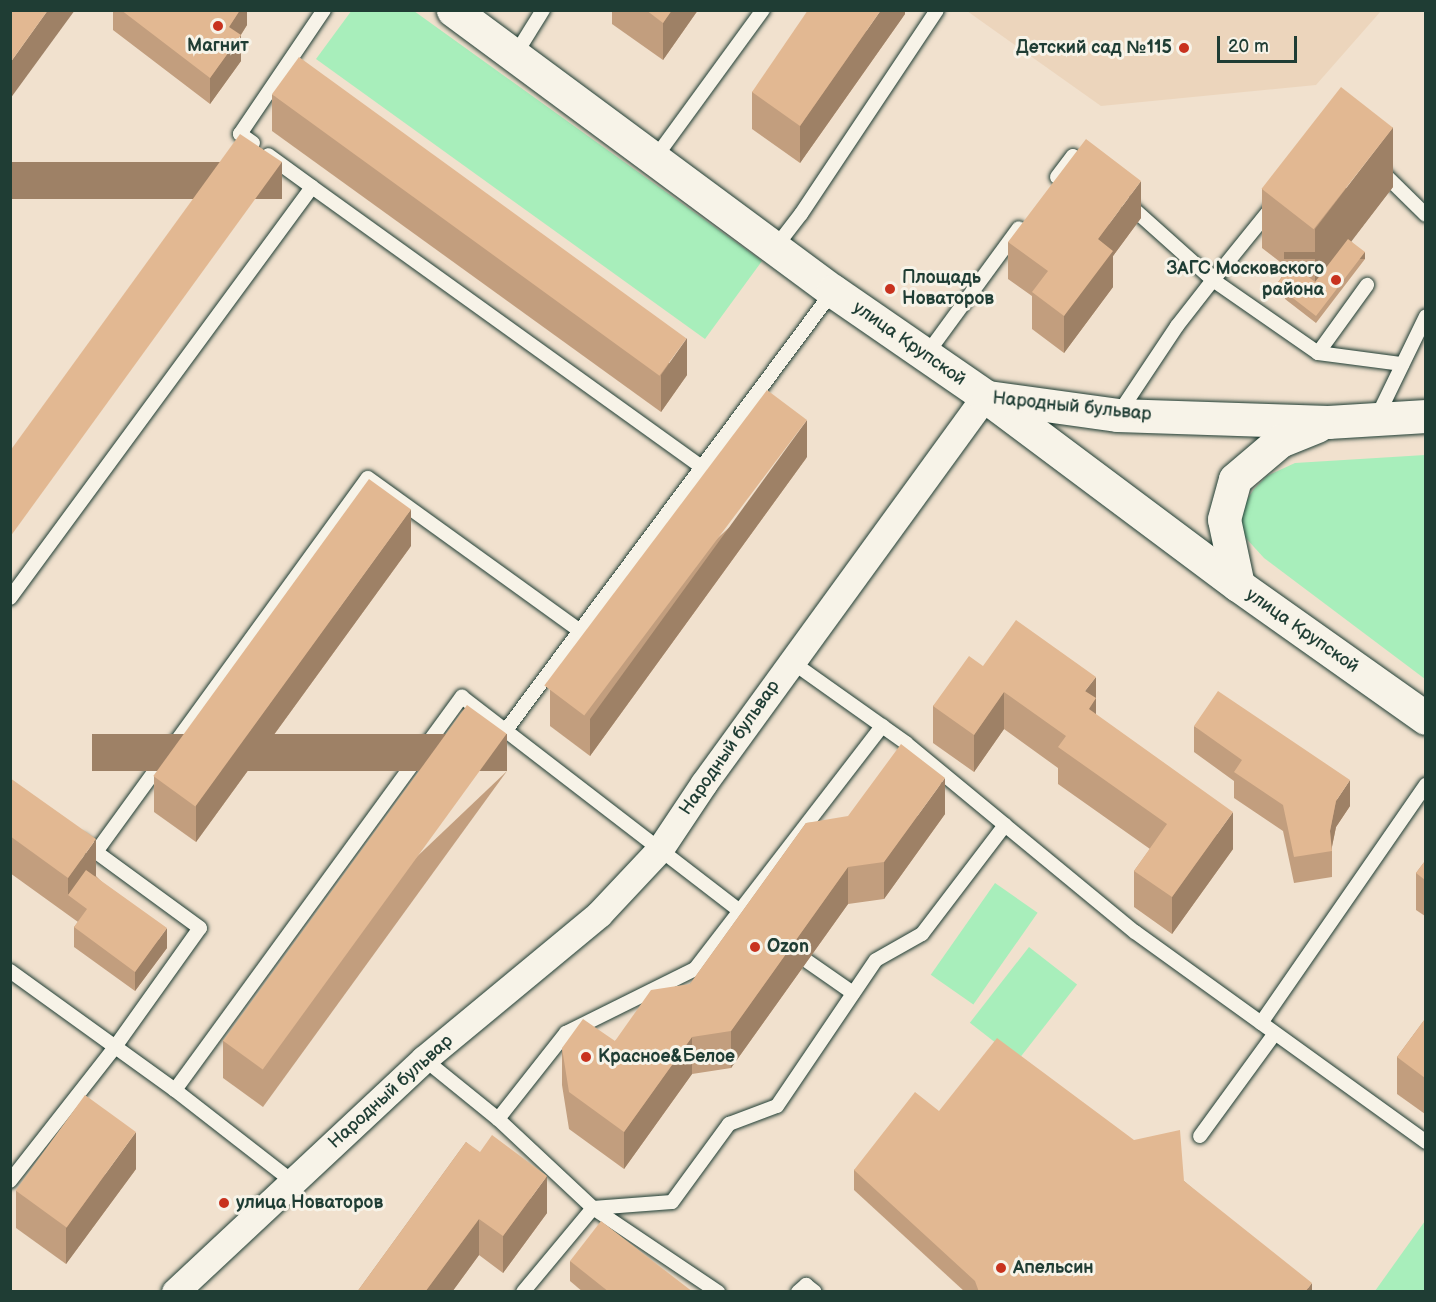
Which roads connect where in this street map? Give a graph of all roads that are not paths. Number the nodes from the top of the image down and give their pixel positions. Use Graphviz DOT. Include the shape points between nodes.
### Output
graph roads {
  1 [pos="324,10"];
  2 [pos="453,10"];
  3 [pos="543,10"];
  4 [pos="763,10"];
  5 [pos="937,10"];
  6 [pos="515,55"];
  7 [pos="656,158"];
  8 [pos="1369,159"];
  9 [pos="1099,179"];
  10 [pos="312,187"];
  11 [pos="1046,192"];
  12 [pos="1117,194"];
  13 [pos="1281,196"];
  14 [pos="1425,215"];
  15 [pos="1026,220"];
  16 [pos="774,249"];
  17 [pos="1213,280"];
  18 [pos="1367,285"];
  19 [pos="833,291"];
  20 [pos="1425,316"];
  21 [pos="1318,353"];
  22 [pos="926,355"];
  23 [pos="1402,364"];
  24 [pos="985,396"];
  25 [pos="1117,415"];
  26 [pos="1425,416"];
  27 [pos="1376,419"];
  28 [pos="1328,422"];
  29 [pos="701,467"];
  30 [pos="1096,477"];
  31 [pos="1238,585"];
  32 [pos="10,598"];
  33 [pos="580,631"];
  34 [pos="792,662"];
  35 [pos="1425,718"];
  36 [pos="882,726"];
  37 [pos="506,730"];
  38 [pos="1425,785"];
  39 [pos="1005,825"];
  40 [pos="68,831"];
  41 [pos="660,849"];
  42 [pos="96,852"];
  43 [pos="740,910"];
  44 [pos="759,926"];
  45 [pos="807,961"];
  46 [pos="10,971"];
  47 [pos="854,993"];
  48 [pos="1261,1023"];
  49 [pos="1275,1033"];
  50 [pos="115,1047"];
  51 [pos="424,1059"];
  52 [pos="175,1090"];
  53 [pos="498,1119"];
  54 [pos="1200,1136"];
  55 [pos="1425,1142"];
  56 [pos="10,1180"];
  57 [pos="293,1182"];
  58 [pos="593,1208"];
  59 [pos="176,1292"];
  60 [pos="523,1292"];
  61 [pos="718,1292"];
  62 [pos="798,1292"];
  63 [pos="815,1292"];
  1 -- 10 [label="lane" via="240,134"];
  2 -- 6 [label="street, улица Крупской"];
  3 -- 6 [label="lane"];
  4 -- 7 [label="lane"];
  5 -- 16 [label="lane"];
  6 -- 7 [label="street, улица Крупской"];
  7 -- 16 [label="street, улица Крупской"];
  8 -- 14 [label="lane"];
  9 -- 11 [label="lane" via="1073,156"];
  10 -- 29 [label="lane"];
  10 -- 32 [label="lane"];
  12 -- 17 [label="lane"];
  13 -- 17 [label="lane"];
  15 -- 22 [label="lane"];
  16 -- 19 [label="street, улица Крупской"];
  17 -- 21 [label="lane"];
  17 -- 25 [label="lane"];
  18 -- 21 [label="lane"];
  19 -- 22 [label="street, улица Крупской"];
  19 -- 29 [label="lane"];
  20 -- 23 [label="lane"];
  21 -- 23 [label="lane"];
  22 -- 24 [label="street, улица Крупской"];
  23 -- 27 [label="lane"];
  24 -- 25 [label="street, Народный бульвар"];
  24 -- 30 [label="street, улица Крупской"];
  24 -- 34 [label="street, Народный бульвар"];
  25 -- 28 [label="street, Народный бульвар"];
  25 -- 30 [label="street" via="1098,418 1088,427 1081,445 1081,457"];
  26 -- 27 [label="street, Народный бульвар"];
  27 -- 28 [label="street, Народный бульвар"];
  28 -- 31 [label="street, Народный бульвар" via="1280,441 1235,479 1224,519"];
  29 -- 33 [label="lane"];
  30 -- 31 [label="street, улица Крупской"];
  31 -- 35 [label="street, улица Крупской"];
  33 -- 37 [label="lane"];
  33 -- 42 [label="lane" via="368,478"];
  34 -- 36 [label="lane"];
  34 -- 41 [label="street, Народный бульвар"];
  36 -- 39 [label="lane"];
  36 -- 43 [label="lane"];
  37 -- 41 [label="lane"];
  37 -- 52 [label="lane" via="462,697"];
  38 -- 48 [label="lane"];
  39 -- 47 [label="lane" via="922,934 876,960"];
  39 -- 48 [label="lane" via="1135,932"];
  40 -- 42 [label="lane"];
  41 -- 43 [label="lane"];
  41 -- 51 [label="street, Народный бульвар" via="599,914"];
  42 -- 50 [label="lane" via="201,928"];
  43 -- 44 [label="lane"];
  43 -- 53 [label="lane" via="695,969 566,1033"];
  45 -- 47 [label="lane"];
  46 -- 50 [label="lane"];
  47 -- 58 [label="lane" via="777,1106 729,1124 672,1202"];
  48 -- 49 [label="lane"];
  49 -- 54 [label="lane"];
  49 -- 55 [label="lane"];
  50 -- 52 [label="lane"];
  50 -- 56 [label="lane"];
  51 -- 53 [label="lane"];
  51 -- 57 [label="street, Народный бульвар"];
  52 -- 57 [label="lane"];
  53 -- 58 [label="lane"];
  57 -- 59 [label="street, Народный бульвар"];
  58 -- 60 [label="lane"];
  58 -- 61 [label="lane"];
  62 -- 63 [label="lane" via="806,1285"];
}
